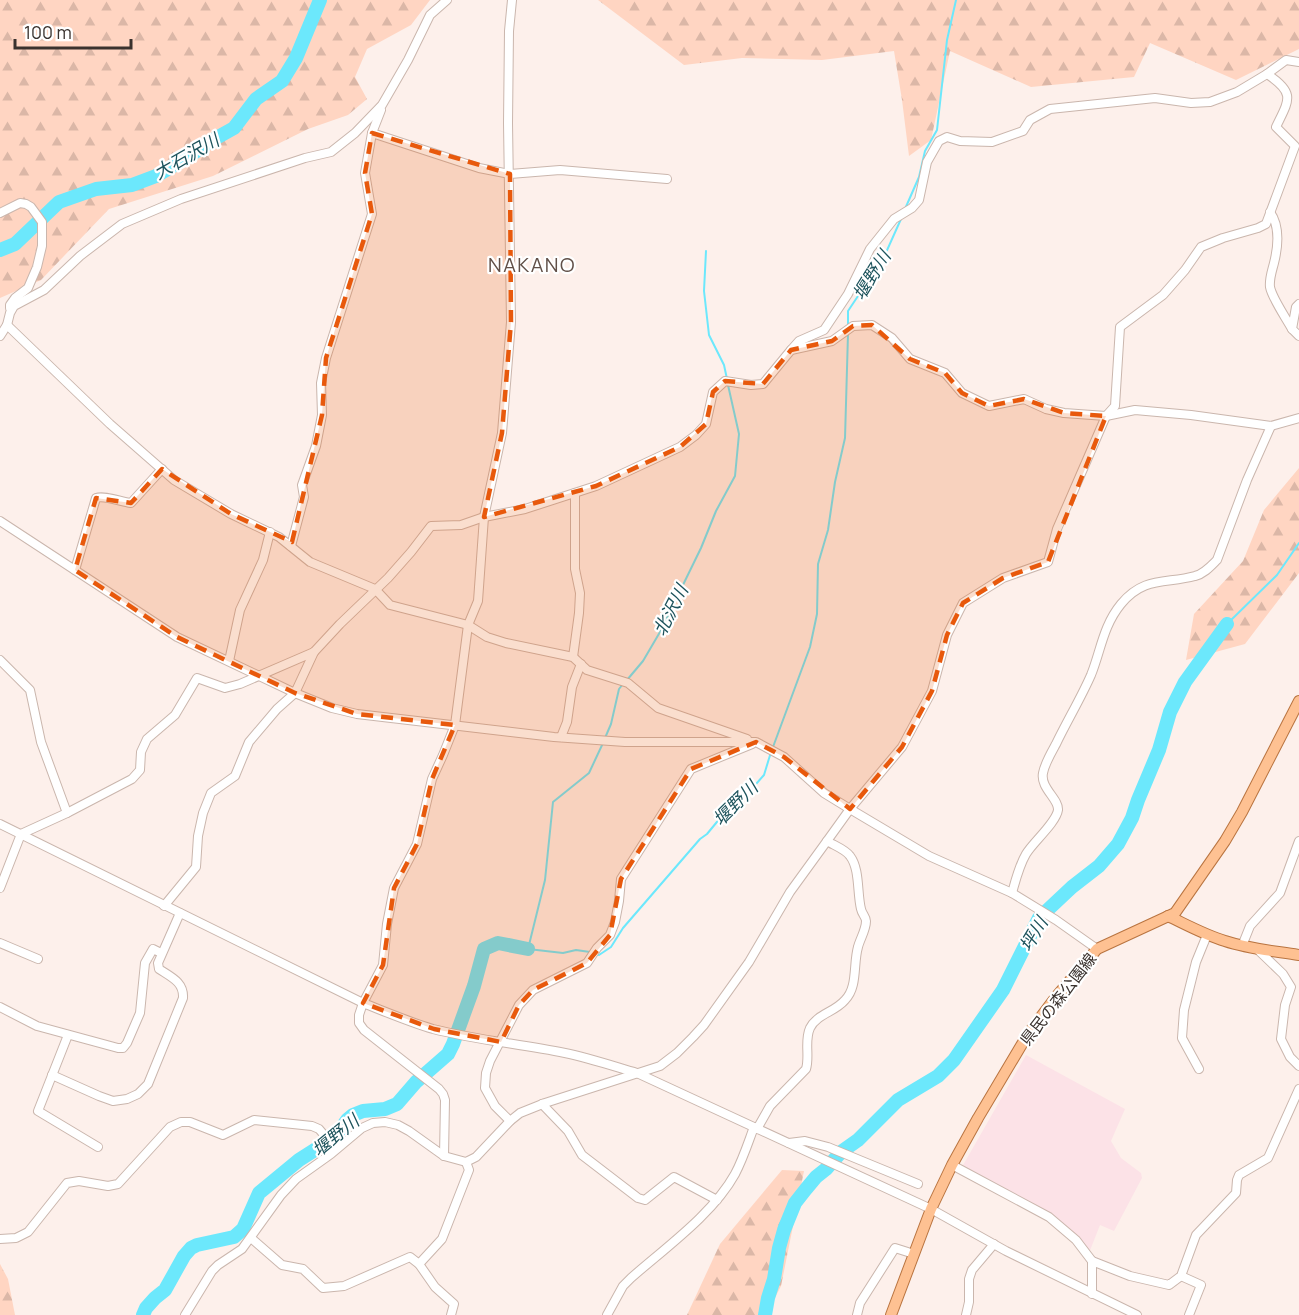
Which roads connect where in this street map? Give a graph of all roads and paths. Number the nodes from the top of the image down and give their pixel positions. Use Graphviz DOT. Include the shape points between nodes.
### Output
graph roads {
  1 [pos="447,0"];
  2 [pos="512,0"];
  3 [pos="1299,63"];
  4 [pos="1267,74"];
  5 [pos="382,105"];
  6 [pos="372,132"];
  7 [pos="510,174"];
  8 [pos="667,179"];
  9 [pos="1270,212"];
  10 [pos="0,213"];
  11 [pos="1299,304"];
  12 [pos="10,313"];
  13 [pos="7,326"];
  14 [pos="1292,329"];
  15 [pos="0,336"];
  16 [pos="1299,336"];
  17 [pos="791,350"];
  18 [pos="1106,417"];
  19 [pos="1299,418"];
  20 [pos="1271,426"];
  21 [pos="162,469"];
  22 [pos="574,493"];
  23 [pos="484,517"];
  24 [pos="0,521"];
  25 [pos="270,532"];
  26 [pos="291,546"];
  27 [pos="75,570"];
  28 [pos="375,589"];
  29 [pos="468,625"];
  30 [pos="314,652"];
  31 [pos="573,657"];
  32 [pos="0,660"];
  33 [pos="229,661"];
  34 [pos="581,664"];
  35 [pos="260,676"];
  36 [pos="295,693"];
  37 [pos="1299,701"];
  38 [pos="455,725"];
  39 [pos="561,737"];
  40 [pos="756,742"];
  41 [pos="850,809"];
  42 [pos="67,813"];
  43 [pos="0,824"];
  44 [pos="21,834"];
  45 [pos="827,841"];
  46 [pos="1299,841"];
  47 [pos="0,888"];
  48 [pos="1016,895"];
  49 [pos="164,906"];
  50 [pos="180,913"];
  51 [pos="1168,916"];
  52 [pos="1207,935"];
  53 [pos="0,943"];
  54 [pos="1242,946"];
  55 [pos="1256,948"];
  56 [pos="1097,949"];
  57 [pos="161,953"];
  58 [pos="1299,955"];
  59 [pos="38,959"];
  60 [pos="363,1003"];
  61 [pos="0,1007"];
  62 [pos="68,1035"];
  63 [pos="501,1042"];
  64 [pos="1299,1066"];
  65 [pos="1199,1069"];
  66 [pos="637,1073"];
  67 [pos="52,1075"];
  68 [pos="1299,1089"];
  69 [pos="542,1104"];
  70 [pos="510,1121"];
  71 [pos="756,1128"];
  72 [pos="788,1143"];
  73 [pos="98,1147"];
  74 [pos="335,1147"];
  75 [pos="444,1156"];
  76 [pos="466,1162"];
  77 [pos="952,1165"];
  78 [pos="918,1184"];
  79 [pos="717,1200"];
  80 [pos="931,1209"];
  81 [pos="251,1238"];
  82 [pos="0,1239"];
  83 [pos="994,1244"];
  84 [pos="914,1254"];
  85 [pos="1092,1261"];
  86 [pos="419,1264"];
  87 [pos="1181,1276"];
  88 [pos="1092,1294"];
  89 [pos="184,1315"];
  90 [pos="452,1315"];
  91 [pos="607,1315"];
  92 [pos="857,1315"];
  93 [pos="891,1315"];
  94 [pos="966,1315"];
  95 [pos="1137,1315"];
  96 [pos="1189,1315"];
  1 -- 5 [label="street" via="430,15"];
  2 -- 7 [label="street"];
  3 -- 4 [label="street" via="1286,60"];
  4 -- 9 [label="street" via="1287,91 1288,104 1276,127 1295,146"];
  4 -- 17 [label="street" via="1210,102 1155,98 1050,109 1030,120 1023,131 992,142 946,137 939,141 927,162 919,200 894,219 870,249 848,294 824,330 799,341"];
  5 -- 6 [label="street"];
  5 -- 12 [label="street" via="331,152 181,199 122,225 80,256 44,290 14,306"];
  6 -- 7 [label="street" via="479,168"];
  6 -- 26 [label="street" via="365,173 372,214 326,358 321,383 322,415 302,485 304,497"];
  7 -- 8 [label="street" via="560,170"];
  7 -- 23 [label="street" via="511,322 502,433"];
  9 -- 14 [label="street" via="1278,235 1270,290"];
  9 -- 18 [label="street" via="1266,224 1201,247 1163,295 1120,327 1115,406"];
  10 -- 12 [label="street" via="26,204 42,222 37,267 28,288 10,305"];
  11 -- 14 [label="street"];
  12 -- 13 [label="street"];
  13 -- 15 [label="street"];
  13 -- 21 [label="street"];
  14 -- 16 [label="street"];
  17 -- 18 [label="street" via="832,340 852,327 872,325 892,338 910,358 945,373 962,393 989,406 1024,399 1064,413"];
  17 -- 22 [label="street" via="764,384 729,382 713,392 706,424 680,447"];
  18 -- 20 [label="street" via="1135,410"];
  18 -- 41 [label="street" via="1057,530 1048,562 1003,578 963,603 947,635 932,691 902,747"];
  19 -- 20 [label="street"];
  20 -- 48 [label="street" via="1217,560 1197,576 1140,587 1121,604 1105,631 1091,674 1042,775 1058,812 1027,853 1017,873"];
  21 -- 25 [label="street" via="231,514"];
  21 -- 27 [label="street" via="131,503 96,498"];
  22 -- 23 [label="street"];
  22 -- 31 [label="street" via="575,568 580,593"];
  23 -- 28 [label="street" via="461,525 430,526"];
  23 -- 29 [label="street" via="478,601"];
  24 -- 27 [label="street"];
  25 -- 26 [label="street"];
  25 -- 33 [label="street" via="263,560 240,610"];
  26 -- 28 [label="street" via="310,562"];
  27 -- 33 [label="street" via="177,637"];
  28 -- 29 [label="street" via="390,605"];
  28 -- 30 [label="street"];
  29 -- 31 [label="street" via="506,643"];
  29 -- 38 [label="street"];
  30 -- 35 [label="street"];
  30 -- 36 [label="street"];
  31 -- 34 [label="street"];
  32 -- 42 [label="street" via="30,690 41,742"];
  33 -- 35 [label="street"];
  34 -- 39 [label="street"];
  34 -- 40 [label="street" via="624,682 658,708"];
  35 -- 36 [label="street"];
  35 -- 42 [label="street" via="225,688 196,678 175,716 147,739 140,770 132,779"];
  36 -- 38 [label="street" via="357,714"];
  36 -- 49 [label="street" via="249,742 235,776 211,793 198,836 196,867"];
  37 -- 51 [label="main road, 県民の森公園線" via="1225,841 1176,913"];
  38 -- 39 [label="street"];
  38 -- 60 [label="street" via="432,778 417,844 394,888 383,965"];
  39 -- 40 [label="street" via="625,742"];
  40 -- 41 [label="street" via="784,757 824,793"];
  40 -- 63 [label="street" via="691,769 621,879 610,935 587,963 532,990 519,1005"];
  41 -- 45 [label="street"];
  41 -- 48 [label="street" via="929,856"];
  42 -- 44 [label="street"];
  43 -- 44 [label="street"];
  44 -- 47 [label="street"];
  44 -- 49 [label="street"];
  45 -- 66 [label="street" via="704,1025 660,1066"];
  45 -- 71 [label="street" via="849,855 866,918 853,982 845,1001 811,1026 806,1069 770,1106"];
  46 -- 54 [label="street" via="1280,892 1250,926"];
  48 -- 56 [label="street"];
  49 -- 50 [label="street"];
  50 -- 57 [label="street"];
  50 -- 60 [label="street"];
  51 -- 52 [label="main road"];
  51 -- 56 [label="main road, 県民の森公園線"];
  52 -- 54 [label="main road"];
  52 -- 65 [label="street" via="1184,1010 1182,1038"];
  53 -- 59 [label="street"];
  54 -- 55 [label="main road"];
  55 -- 58 [label="main road"];
  55 -- 64 [label="street" via="1291,987 1281,1039"];
  56 -- 77 [label="main road, 県民の森公園線" via="1028,1034"];
  57 -- 62 [label="street" via="153,949 146,963 140,1013 123,1048"];
  57 -- 67 [label="street" via="159,969 177,981 184,992 148,1084 133,1097 113,1101"];
  60 -- 63 [label="street" via="443,1031"];
  60 -- 75 [label="street" via="359,1023 364,1030 443,1094"];
  61 -- 62 [label="street" via="37,1026"];
  62 -- 67 [label="street"];
  63 -- 66 [label="street" via="566,1053"];
  63 -- 70 [label="street" via="490,1061 485,1088"];
  66 -- 69 [label="street"];
  66 -- 71 [label="street"];
  67 -- 73 [label="street" via="38,1111"];
  68 -- 87 [label="street" via="1268,1158 1239,1175 1236,1193 1196,1235"];
  69 -- 70 [label="street"];
  69 -- 79 [label="street" via="568,1131 582,1155 638,1198 645,1200 674,1177"];
  70 -- 76 [label="street" via="476,1157"];
  71 -- 72 [label="street"];
  71 -- 79 [label="street" via="734,1176"];
  72 -- 78 [label="street" via="805,1141 828,1147"];
  72 -- 80 [label="street"];
  74 -- 75 [label="street" via="362,1128 385,1122 409,1131"];
  74 -- 81 [label="street" via="281,1195"];
  74 -- 82 [label="street" via="312,1126 254,1120 223,1136 181,1122 170,1127 118,1184 67,1183 28,1232"];
  75 -- 76 [label="street"];
  76 -- 86 [label="street" via="469,1170 442,1239"];
  77 -- 80 [label="main road, 県民の森公園線"];
  77 -- 85 [label="street" via="1049,1217 1076,1240"];
  79 -- 91 [label="street" via="623,1286"];
  80 -- 83 [label="street"];
  80 -- 84 [label="main road, 県民の森公園線"];
  81 -- 86 [label="street" via="282,1265 303,1269 323,1288 344,1286 410,1257"];
  81 -- 89 [label="street" via="212,1271"];
  83 -- 88 [label="street"];
  83 -- 94 [label="street" via="972,1270"];
  84 -- 92 [label="street" via="895,1248 860,1303"];
  84 -- 93 [label="main road, 県民の森公園線"];
  85 -- 87 [label="street" via="1130,1276 1169,1285"];
  85 -- 88 [label="street"];
  86 -- 90 [label="street" via="435,1287 454,1304"];
  87 -- 96 [label="street" via="1201,1285"];
  88 -- 95 [label="street"];
}
